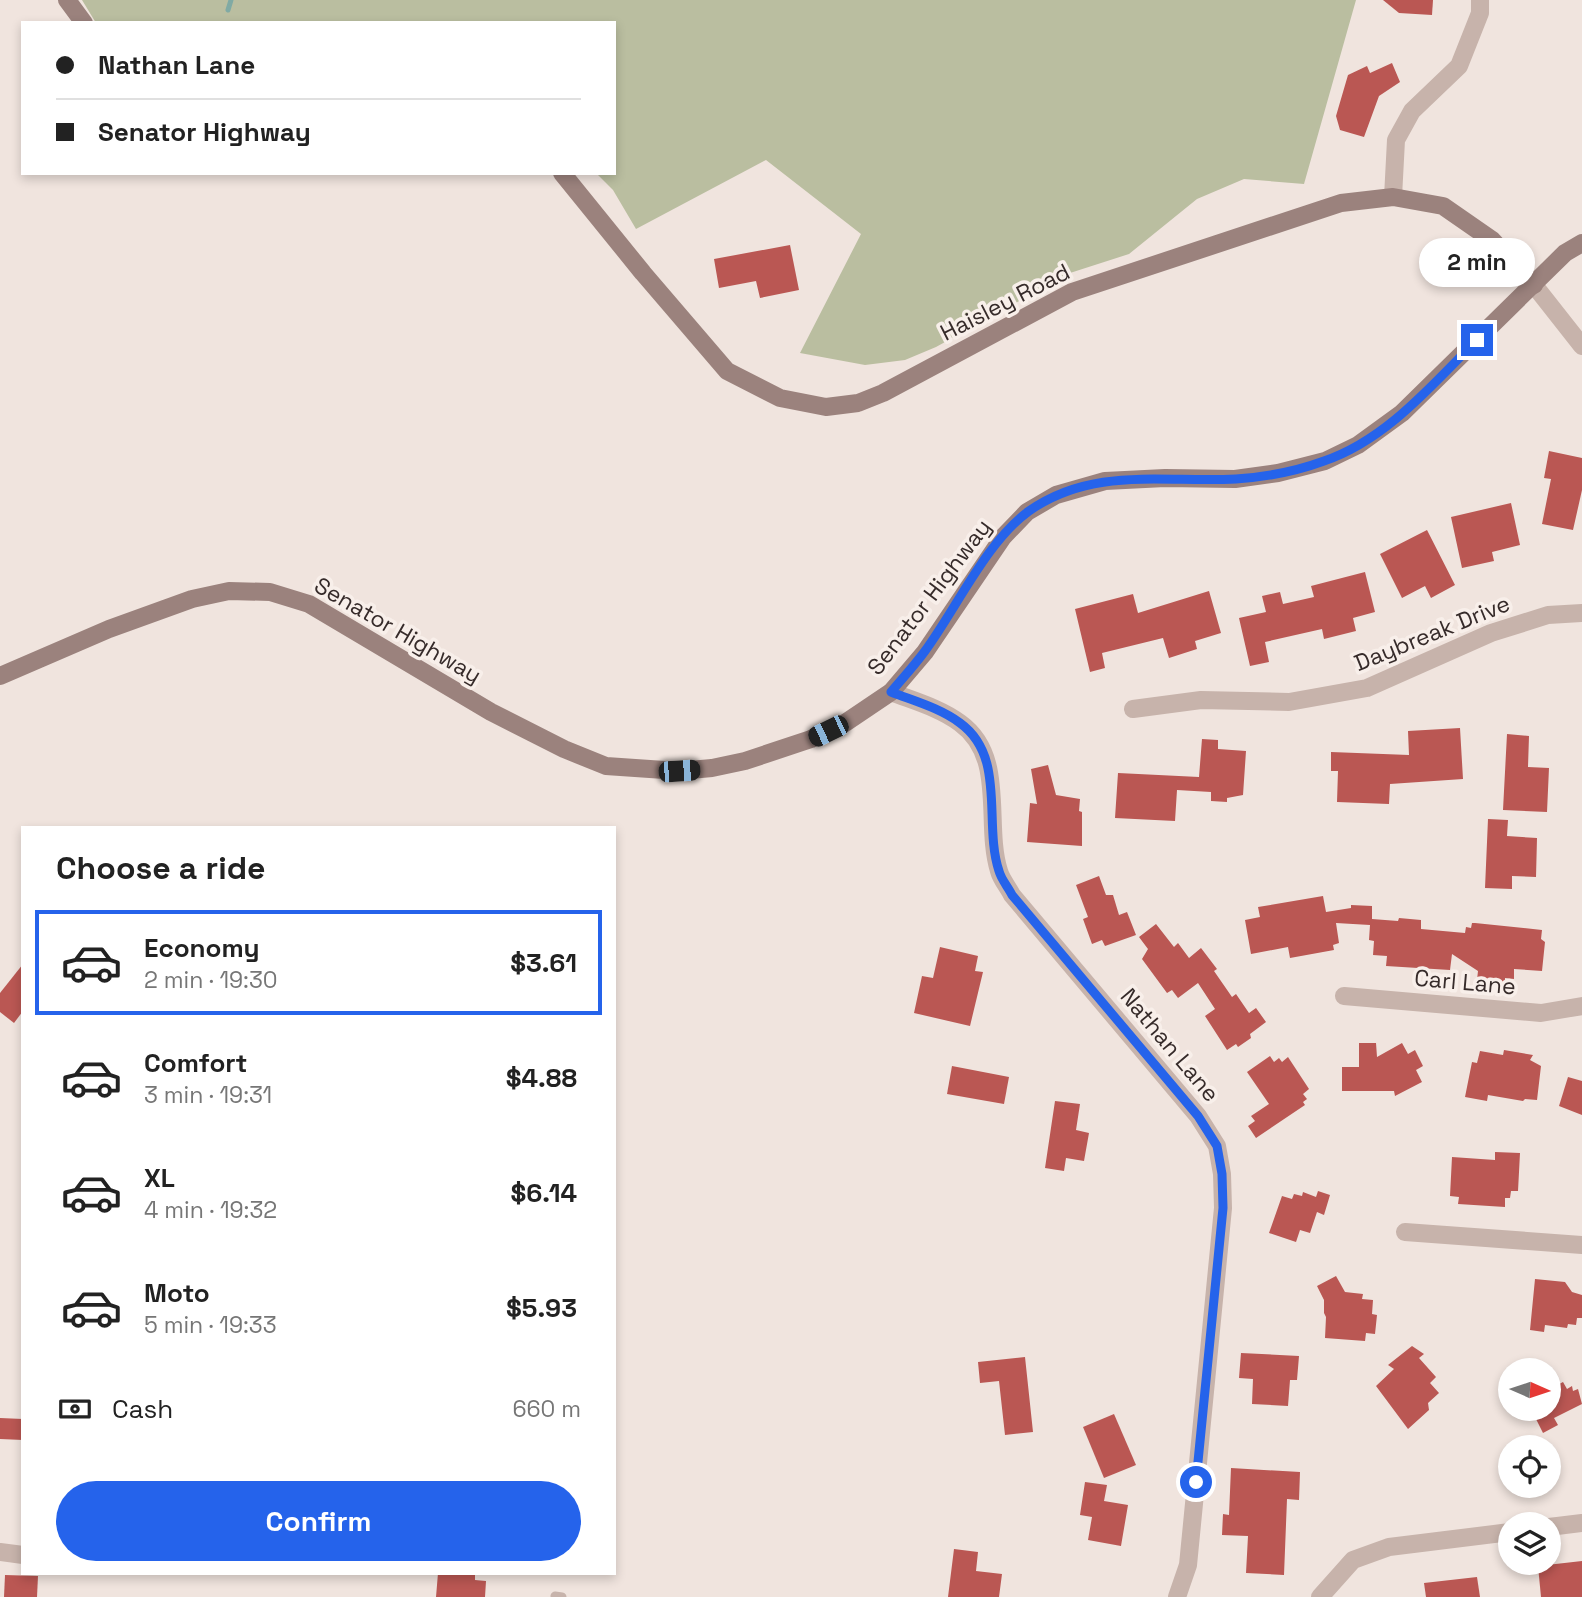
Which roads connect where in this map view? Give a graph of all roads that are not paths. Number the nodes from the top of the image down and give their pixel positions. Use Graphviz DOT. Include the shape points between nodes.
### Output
graph roads {
  1 [pos="67,0"];
  2 [pos="1480,0"];
  3 [pos="82,21"];
  4 [pos="564,175"];
  5 [pos="1393,197"];
  6 [pos="1582,243"];
  7 [pos="1534,285"];
  8 [pos="1582,346"];
  9 [pos="1582,613"];
  10 [pos="0,676"];
  11 [pos="891,692"];
  12 [pos="1133,709"];
  13 [pos="1343,996"];
  14 [pos="1582,1006"];
  15 [pos="1405,1232"];
  16 [pos="1582,1245"];
  17 [pos="1582,1523"];
  18 [pos="1561,1526"];
  19 [pos="1498,1533"];
  20 [pos="0,1552"];
  21 [pos="21,1555"];
  22 [pos="1177,1597"];
  23 [pos="1320,1597"];
  1 -- 3 [label="street"];
  2 -- 5 [label="street" via="1458,66 1412,111 1395,140"];
  4 -- 5 [label="street, Haisley Road" via="727,371 780,398 826,407 858,403 883,393 1072,292 1341,203"];
  5 -- 7 [label="street, Haisley Road" via="1443,206 1492,240"];
  6 -- 7 [label="street, Senator Highway"];
  7 -- 8 [label="street"];
  7 -- 11 [label="street, Senator Highway" via="1402,413 1358,445 1325,461 1235,479 1105,481 1056,495 1027,512 1003,537 925,652"];
  9 -- 12 [label="street, Daybreak Drive" via="1548,615 1491,633 1367,688 1289,702 1201,699"];
  10 -- 11 [label="street, Senator Highway" via="192,599 229,592 270,592 309,604 491,712 606,766 679,771 746,761 845,723"];
  11 -- 22 [label="street, Nathan Lane" via="936,709 962,724 977,740 988,761 999,872 1012,895 1198,1116 1217,1146 1223,1208 1188,1564"];
  13 -- 14 [label="street, Carl Lane" via="1541,1013"];
  15 -- 16 [label="street"];
  17 -- 18 [label="street"];
  19 -- 23 [label="street" via="1389,1547 1353,1560"];
  20 -- 21 [label="street"];
}
